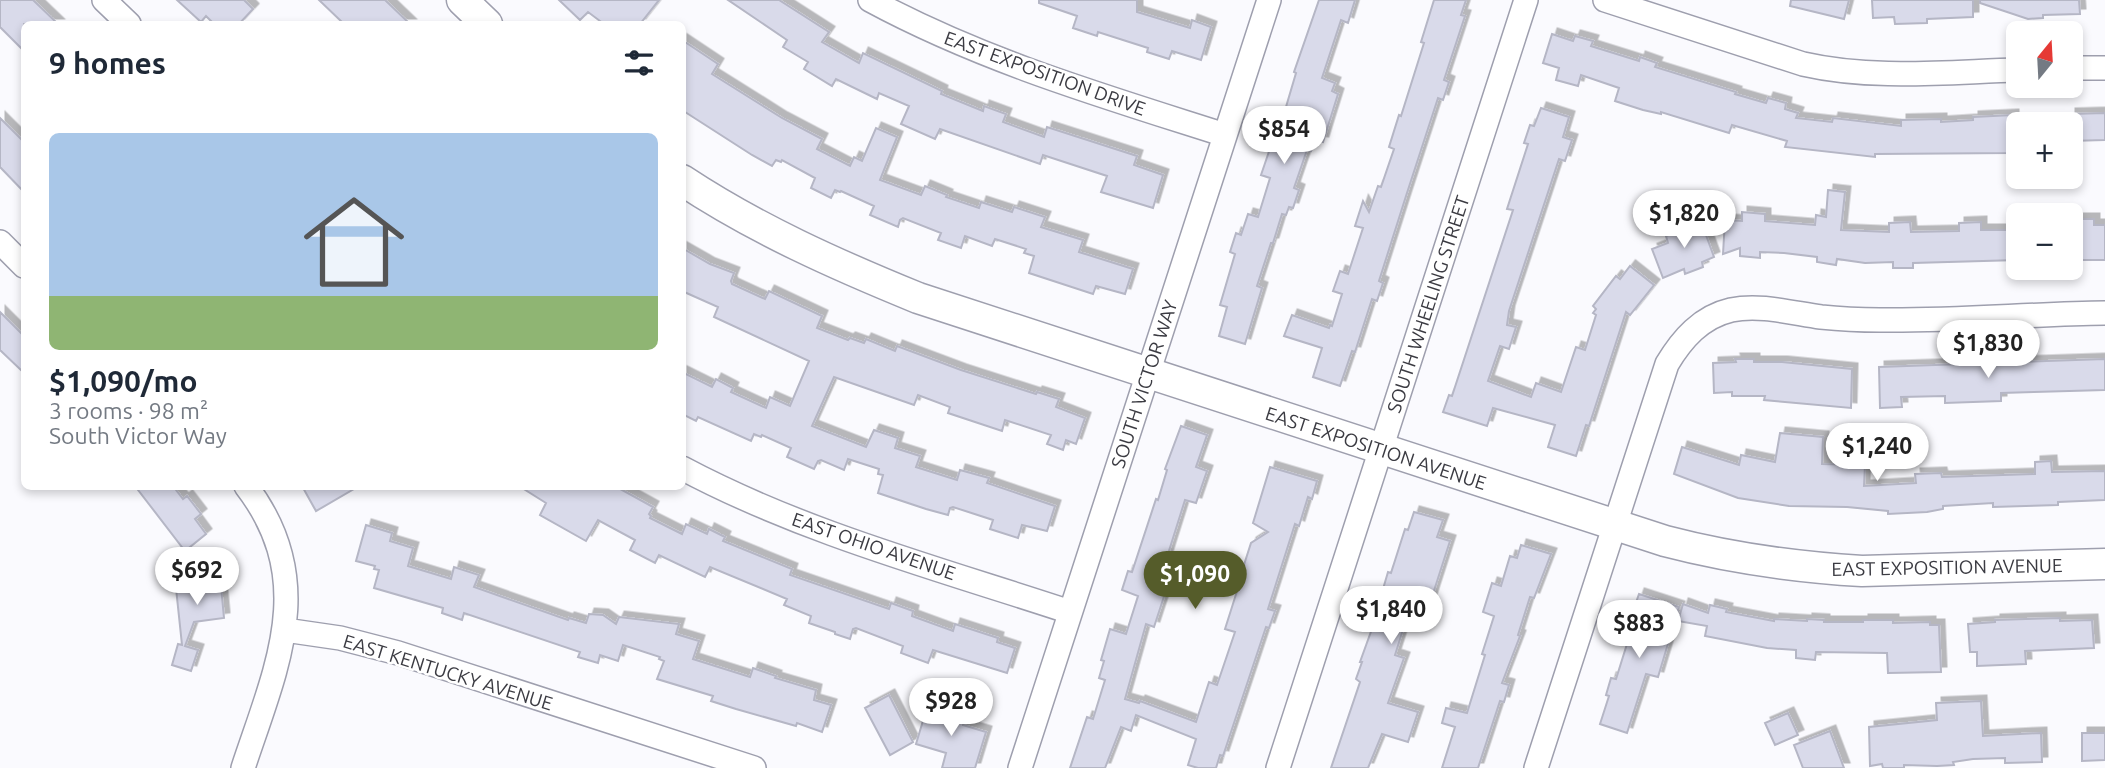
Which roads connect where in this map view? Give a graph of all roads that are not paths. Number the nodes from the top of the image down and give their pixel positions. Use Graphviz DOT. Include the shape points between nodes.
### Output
graph roads {
  1 [pos="104,0"];
  2 [pos="462,0"];
  3 [pos="870,0"];
  4 [pos="1269,0"];
  5 [pos="1526,0"];
  6 [pos="1605,0"];
  7 [pos="126,21"];
  8 [pos="484,21"];
  9 [pos="2083,68"];
  10 [pos="2105,68"];
  11 [pos="2006,70"];
  12 [pos="1225,135"];
  13 [pos="686,182"];
  14 [pos="0,242"];
  15 [pos="21,263"];
  16 [pos="2105,313"];
  17 [pos="1147,373"];
  18 [pos="1381,449"];
  19 [pos="686,470"];
  20 [pos="249,490"];
  21 [pos="1615,525"];
  22 [pos="2105,564"];
  23 [pos="1070,612"];
  24 [pos="285,629"];
  25 [pos="243,768"];
  26 [pos="754,768"];
  27 [pos="1020,768"];
  28 [pos="1278,768"];
  29 [pos="1536,768"];
  1 -- 7 [label="street"];
  2 -- 8 [label="street"];
  3 -- 12 [label="street, EAST EXPOSITION DRIVE" via="1005,63"];
  4 -- 12 [label="street, SOUTH VICTOR WAY"];
  5 -- 18 [label="street, SOUTH WHEELING STREET"];
  6 -- 11 [label="street" via="1830,70 1885,74"];
  9 -- 10 [label="street"];
  12 -- 17 [label="street, SOUTH VICTOR WAY"];
  13 -- 17 [label="street, EAST EXPOSITION AVENUE" via="858,274 955,311"];
  14 -- 15 [label="street"];
  16 -- 21 [label="street" via="1879,320 1754,307 1711,318 1680,343 1667,364"];
  17 -- 18 [label="street, EAST EXPOSITION AVENUE"];
  17 -- 23 [label="street, SOUTH VICTOR WAY"];
  18 -- 21 [label="street, EAST EXPOSITION AVENUE"];
  18 -- 28 [label="street, SOUTH WHEELING STREET"];
  19 -- 23 [label="street, EAST OHIO AVENUE" via="830,533"];
  20 -- 24 [label="street" via="270,524 280,552 286,582"];
  21 -- 22 [label="street, EAST EXPOSITION AVENUE" via="1703,551 1822,569"];
  21 -- 29 [label="street"];
  23 -- 27 [label="street, SOUTH VICTOR WAY"];
  24 -- 25 [label="street"];
  24 -- 26 [label="street, EAST KENTUCKY AVENUE" via="398,653"];
}
